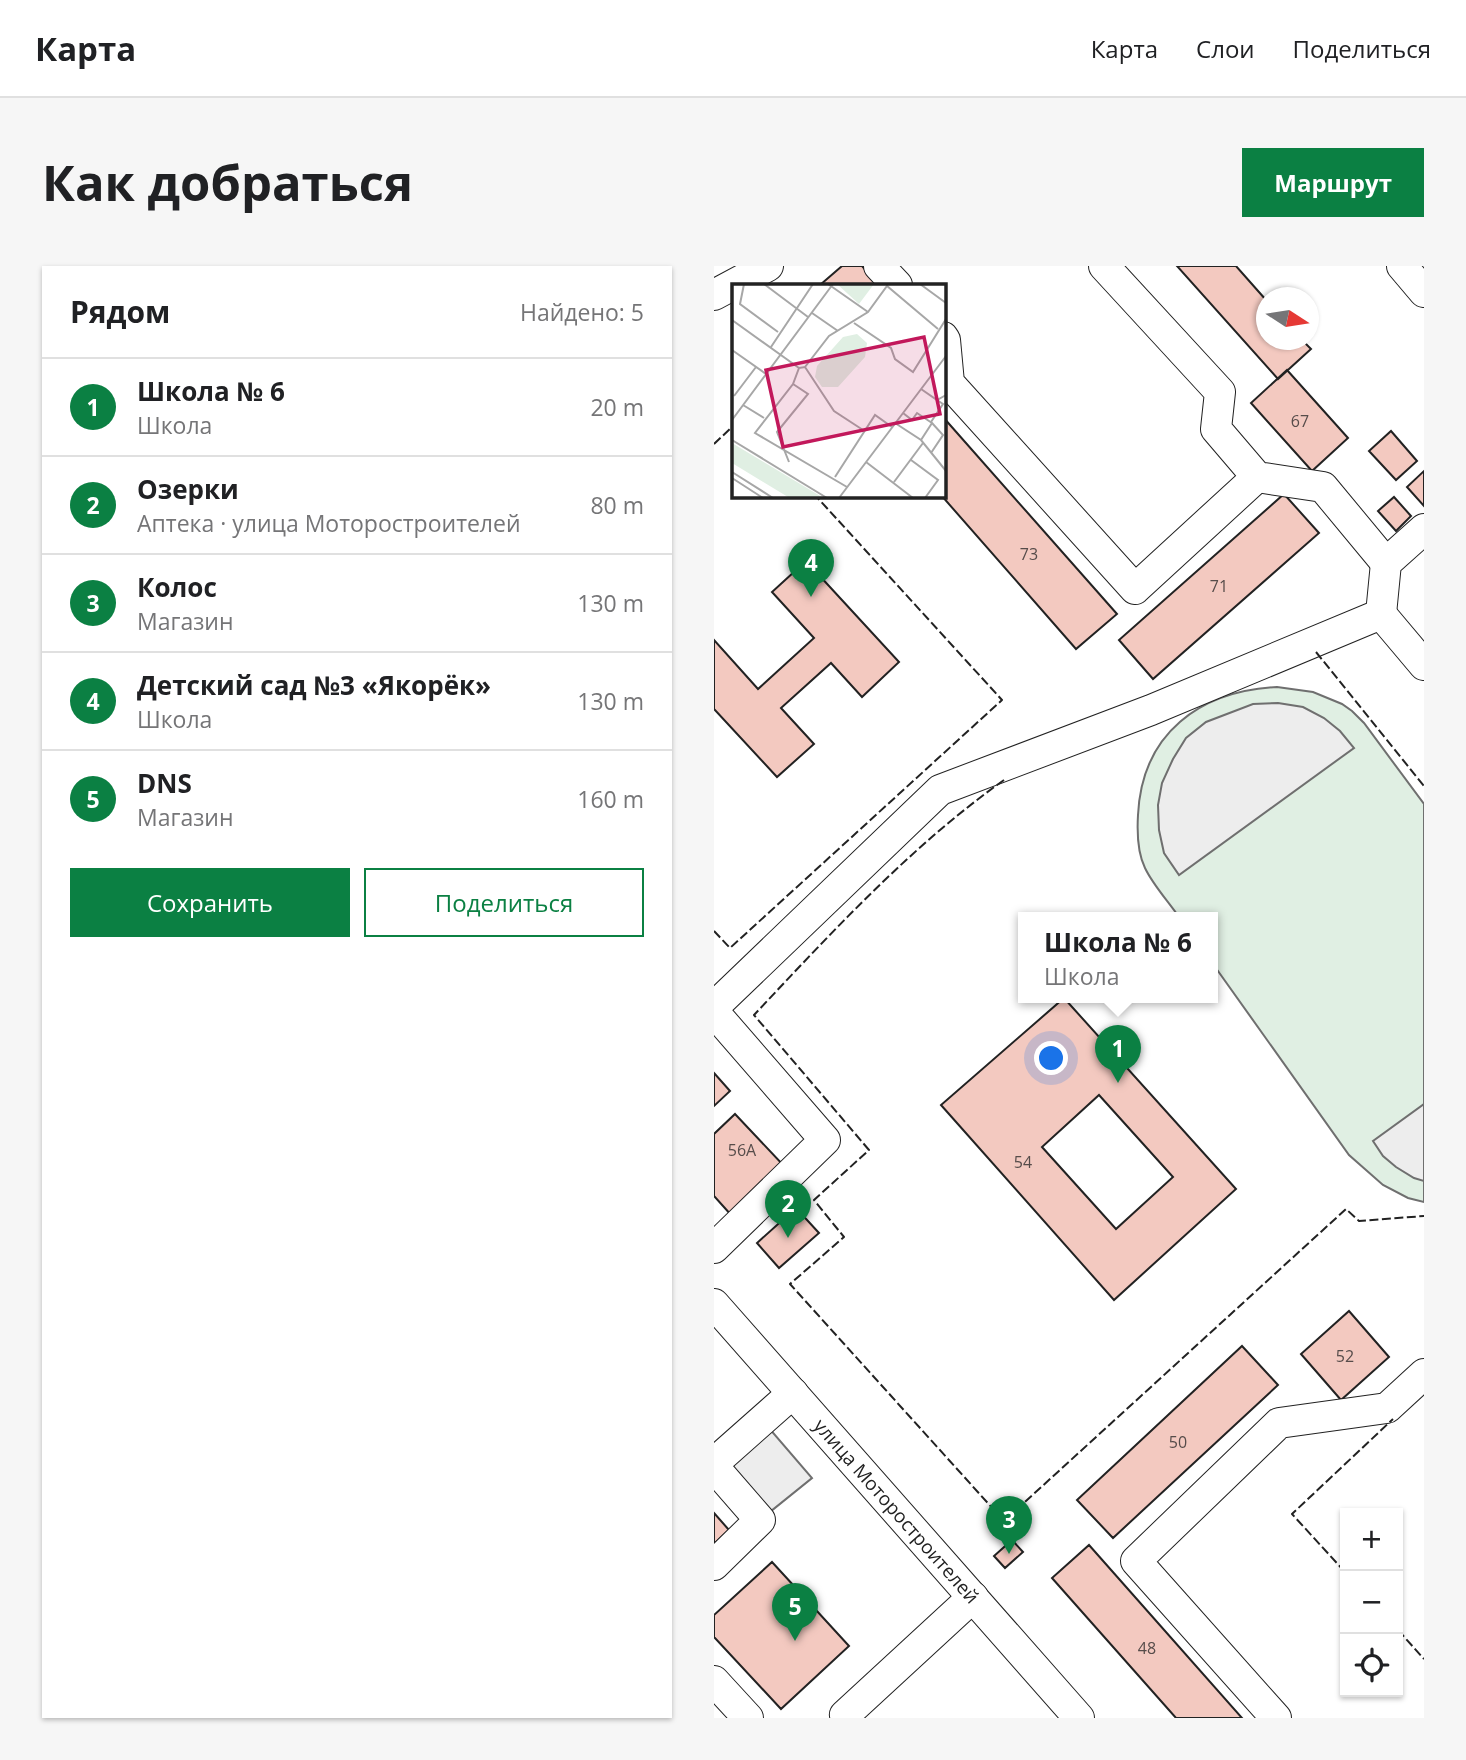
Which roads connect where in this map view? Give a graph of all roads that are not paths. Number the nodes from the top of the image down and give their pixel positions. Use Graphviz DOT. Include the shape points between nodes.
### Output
graph roads {
  1 [pos="768,266"];
  2 [pos="880,266"];
  3 [pos="1104,266"];
  4 [pos="1402,266"];
  5 [pos="734,284"];
  6 [pos="896,284"];
  7 [pos="732,285"];
  8 [pos="1424,292"];
  9 [pos="714,295"];
  10 [pos="945,340"];
  11 [pos="1257,477"];
  12 [pos="1424,529"];
  13 [pos="1386,563"];
  14 [pos="1381,614"];
  15 [pos="1424,665"];
  16 [pos="714,1009"];
  17 [pos="714,1248"];
  18 [pos="715,1307"];
  19 [pos="1424,1374"];
  20 [pos="793,1393"];
  21 [pos="714,1465"];
  22 [pos="714,1565"];
  23 [pos="973,1597"];
  24 [pos="714,1681"];
  25 [pos="844,1717"];
  26 [pos="748,1718"];
  27 [pos="1079,1718"];
  28 [pos="1276,1718"];
  1 -- 5 [label="street"];
  2 -- 6 [label="street"];
  3 -- 11 [label="street" via="1220,392 1216,429"];
  4 -- 8 [label="street"];
  7 -- 9 [label="street"];
  10 -- 11 [label="street" via="949,383 1135,589"];
  11 -- 13 [label="street" via="1323,487"];
  12 -- 13 [label="street"];
  13 -- 14 [label="street"];
  14 -- 15 [label="street"];
  14 -- 16 [label="street" via="1151,710 940,790"];
  16 -- 17 [label="street" via="825,1140"];
  18 -- 20 [label="street, улица Моторостроителей"];
  19 -- 28 [label="street" via="1387,1408 1279,1423 1136,1561"];
  20 -- 21 [label="street"];
  20 -- 23 [label="street, улица Моторостроителей"];
  21 -- 22 [label="street" via="760,1520"];
  23 -- 25 [label="street"];
  23 -- 27 [label="street, улица Моторостроителей"];
  24 -- 26 [label="street"];
}
